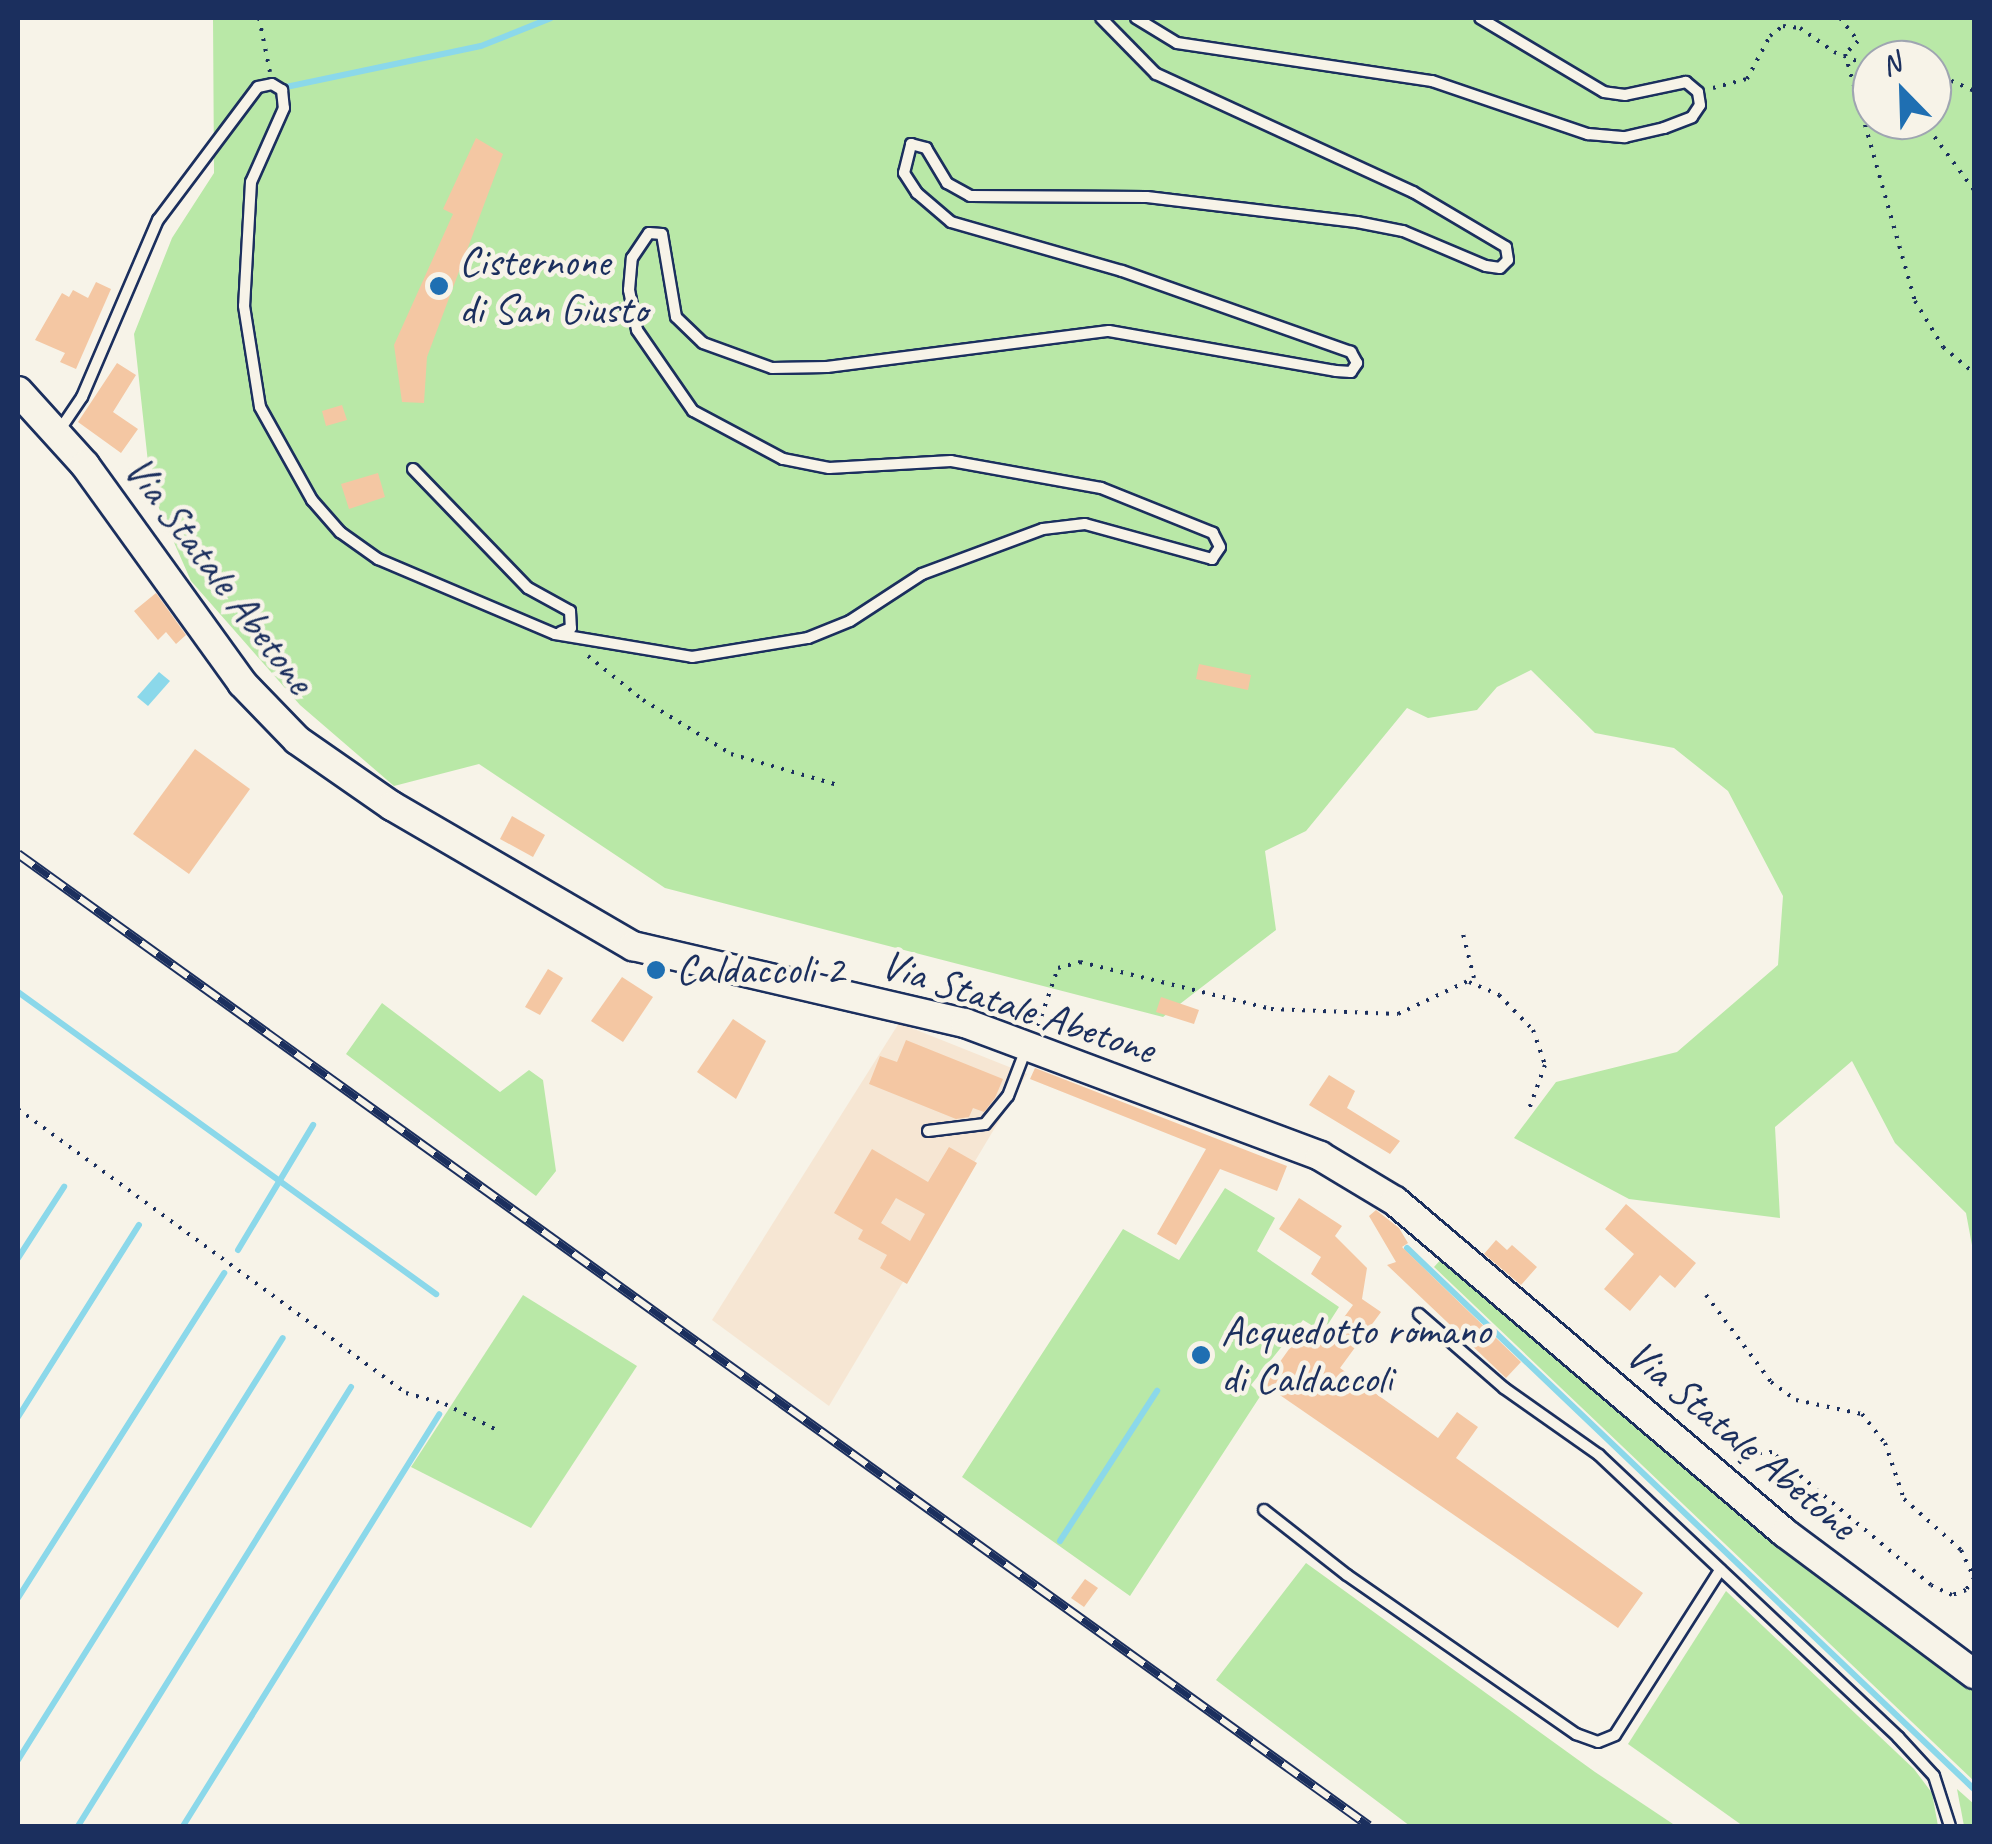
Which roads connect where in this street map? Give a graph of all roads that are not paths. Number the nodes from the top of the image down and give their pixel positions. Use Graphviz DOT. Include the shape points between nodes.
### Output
graph roads {
  1 [pos="1101,18"];
  2 [pos="1136,18"];
  3 [pos="1480,18"];
  4 [pos="18,391"];
  5 [pos="58,432"];
  6 [pos="412,468"];
  7 [pos="556,634"];
  8 [pos="1031,1044"];
  9 [pos="928,1131"];
  10 [pos="1419,1314"];
  11 [pos="1264,1510"];
  12 [pos="1720,1570"];
  13 [pos="1974,1674"];
  14 [pos="1950,1826"];
  1 -- 7 [label="lane" via="1156,74 1413,192 1506,247 1508,260 1500,268 1486,266 1403,231 1357,222 1147,196 970,196 947,182 926,148 911,144 904,172 951,222 1122,272 1350,352 1357,364 1351,372 1336,371 1108,330 827,367 772,368 703,343 676,316 662,234 648,233 632,258 636,330 693,411 744,443 830,468 951,462 1102,488 1213,533 1220,547 1212,559 1085,524 1043,529 922,574 850,621 773,647 692,657 586,634"];
  2 -- 3 [label="lane" via="1176,43 1432,82 1588,134 1625,137 1678,123 1700,105 1698,92 1686,82 1625,95 1604,92"];
  4 -- 5 [label="main road, Via Statale Abetone"];
  5 -- 7 [label="lane" via="82,398 158,220 258,88 272,84 282,90 284,108 251,182 244,306 260,407 274,437 321,510 378,560"];
  5 -- 8 [label="main road, Via Statale Abetone" via="242,683 297,740 392,806 644,950 911,1009"];
  6 -- 7 [label="lane" via="528,588 570,612 571,628"];
  8 -- 9 [label="lane" via="1008,1096 985,1124"];
  8 -- 13 [label="main road, Via Statale Abetone" via="1300,1147 1395,1201 1722,1480"];
  10 -- 12 [label="lane" via="1504,1388 1599,1455"];
  11 -- 12 [label="lane" via="1347,1575 1598,1742 1615,1735"];
  12 -- 14 [label="lane" via="1934,1776"];
}
